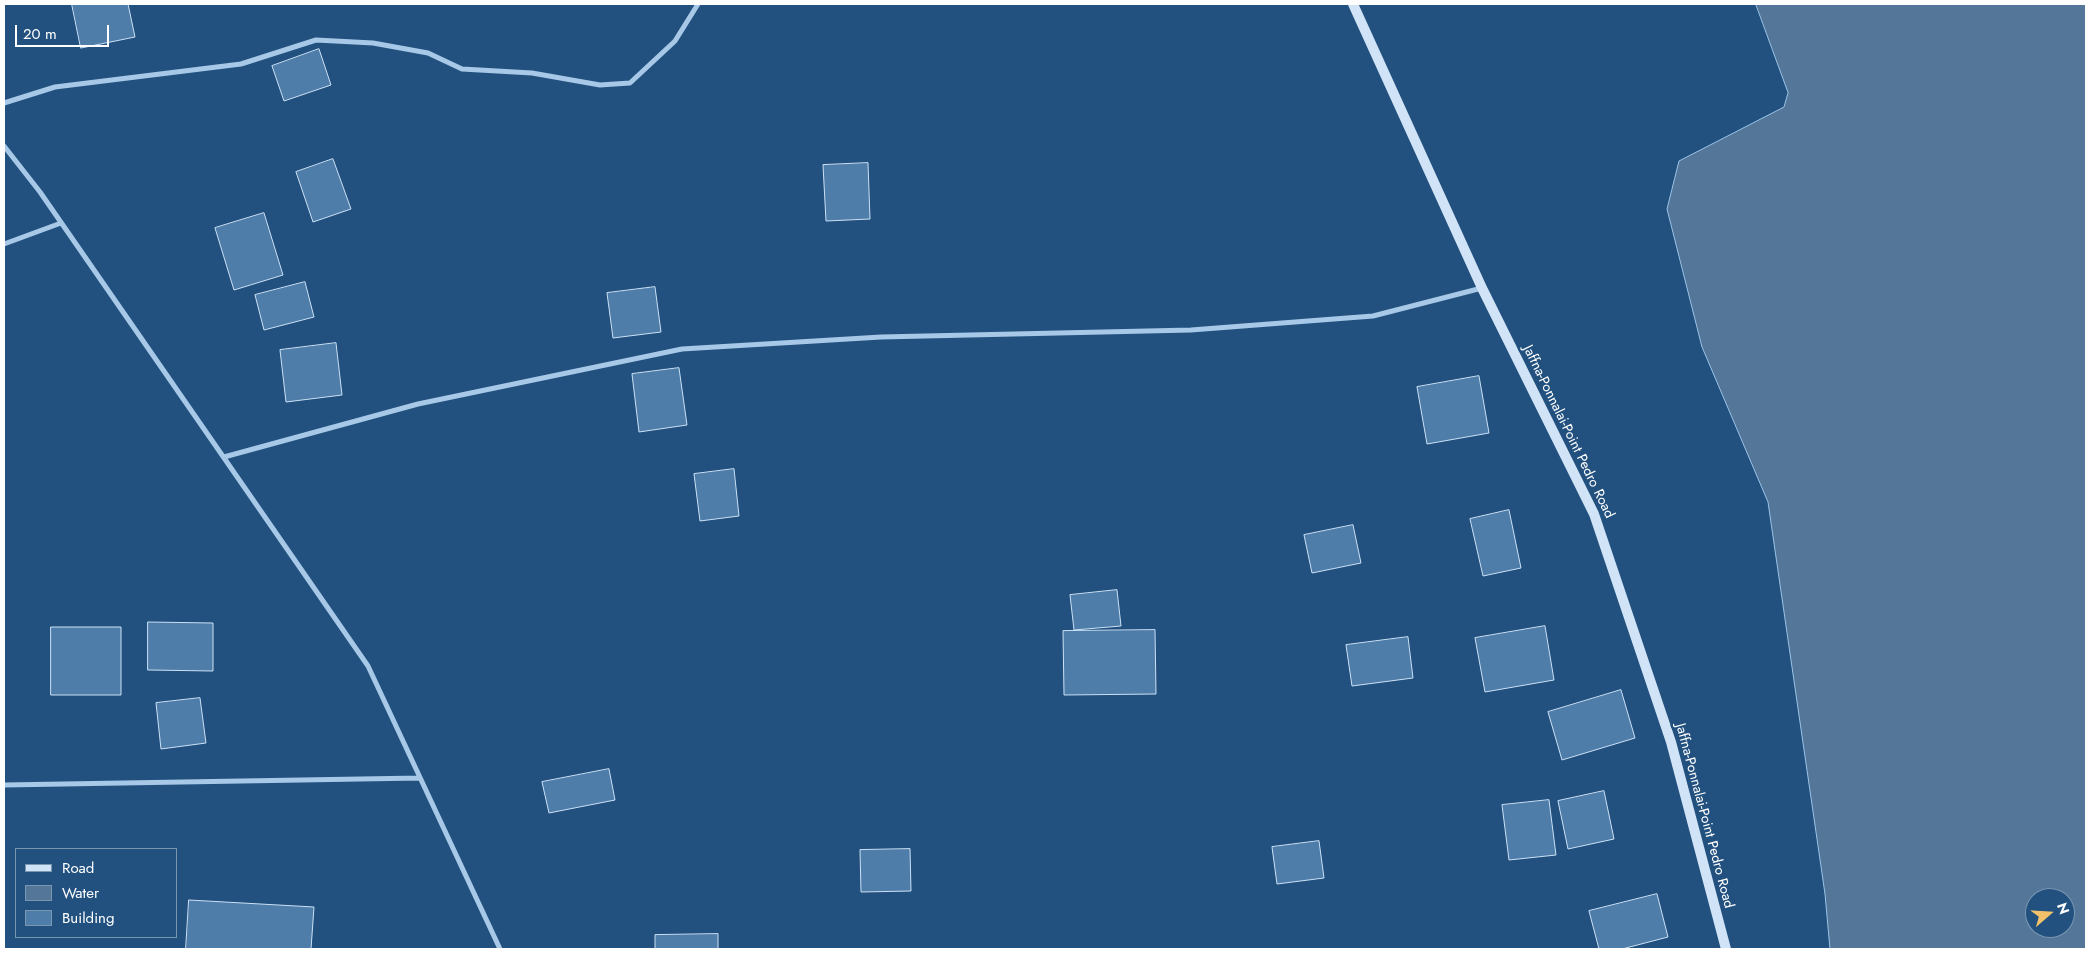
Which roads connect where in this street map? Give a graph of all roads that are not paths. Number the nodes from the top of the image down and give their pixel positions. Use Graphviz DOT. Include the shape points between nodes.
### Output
graph roads {
  1 [pos="698,4"];
  2 [pos="1353,4"];
  3 [pos="4,103"];
  4 [pos="4,146"];
  5 [pos="61,223"];
  6 [pos="4,244"];
  7 [pos="1482,288"];
  8 [pos="224,457"];
  9 [pos="420,778"];
  10 [pos="4,785"];
  11 [pos="500,949"];
  12 [pos="1726,949"];
  1 -- 3 [label="street" via="675,40 630,83 600,85 532,73 462,69 428,53 373,43 316,40 241,64 55,87"];
  2 -- 7 [label="main road, Jaffna-Ponnalai-Point Pedro Road"];
  4 -- 5 [label="street"];
  5 -- 6 [label="street"];
  5 -- 8 [label="street"];
  7 -- 8 [label="street" via="1373,316 1191,330 881,337 682,349 418,404"];
  7 -- 12 [label="main road, Jaffna-Ponnalai-Point Pedro Road" via="1594,514 1671,742"];
  8 -- 9 [label="street" via="368,666"];
  9 -- 10 [label="street"];
  9 -- 11 [label="street"];
}
